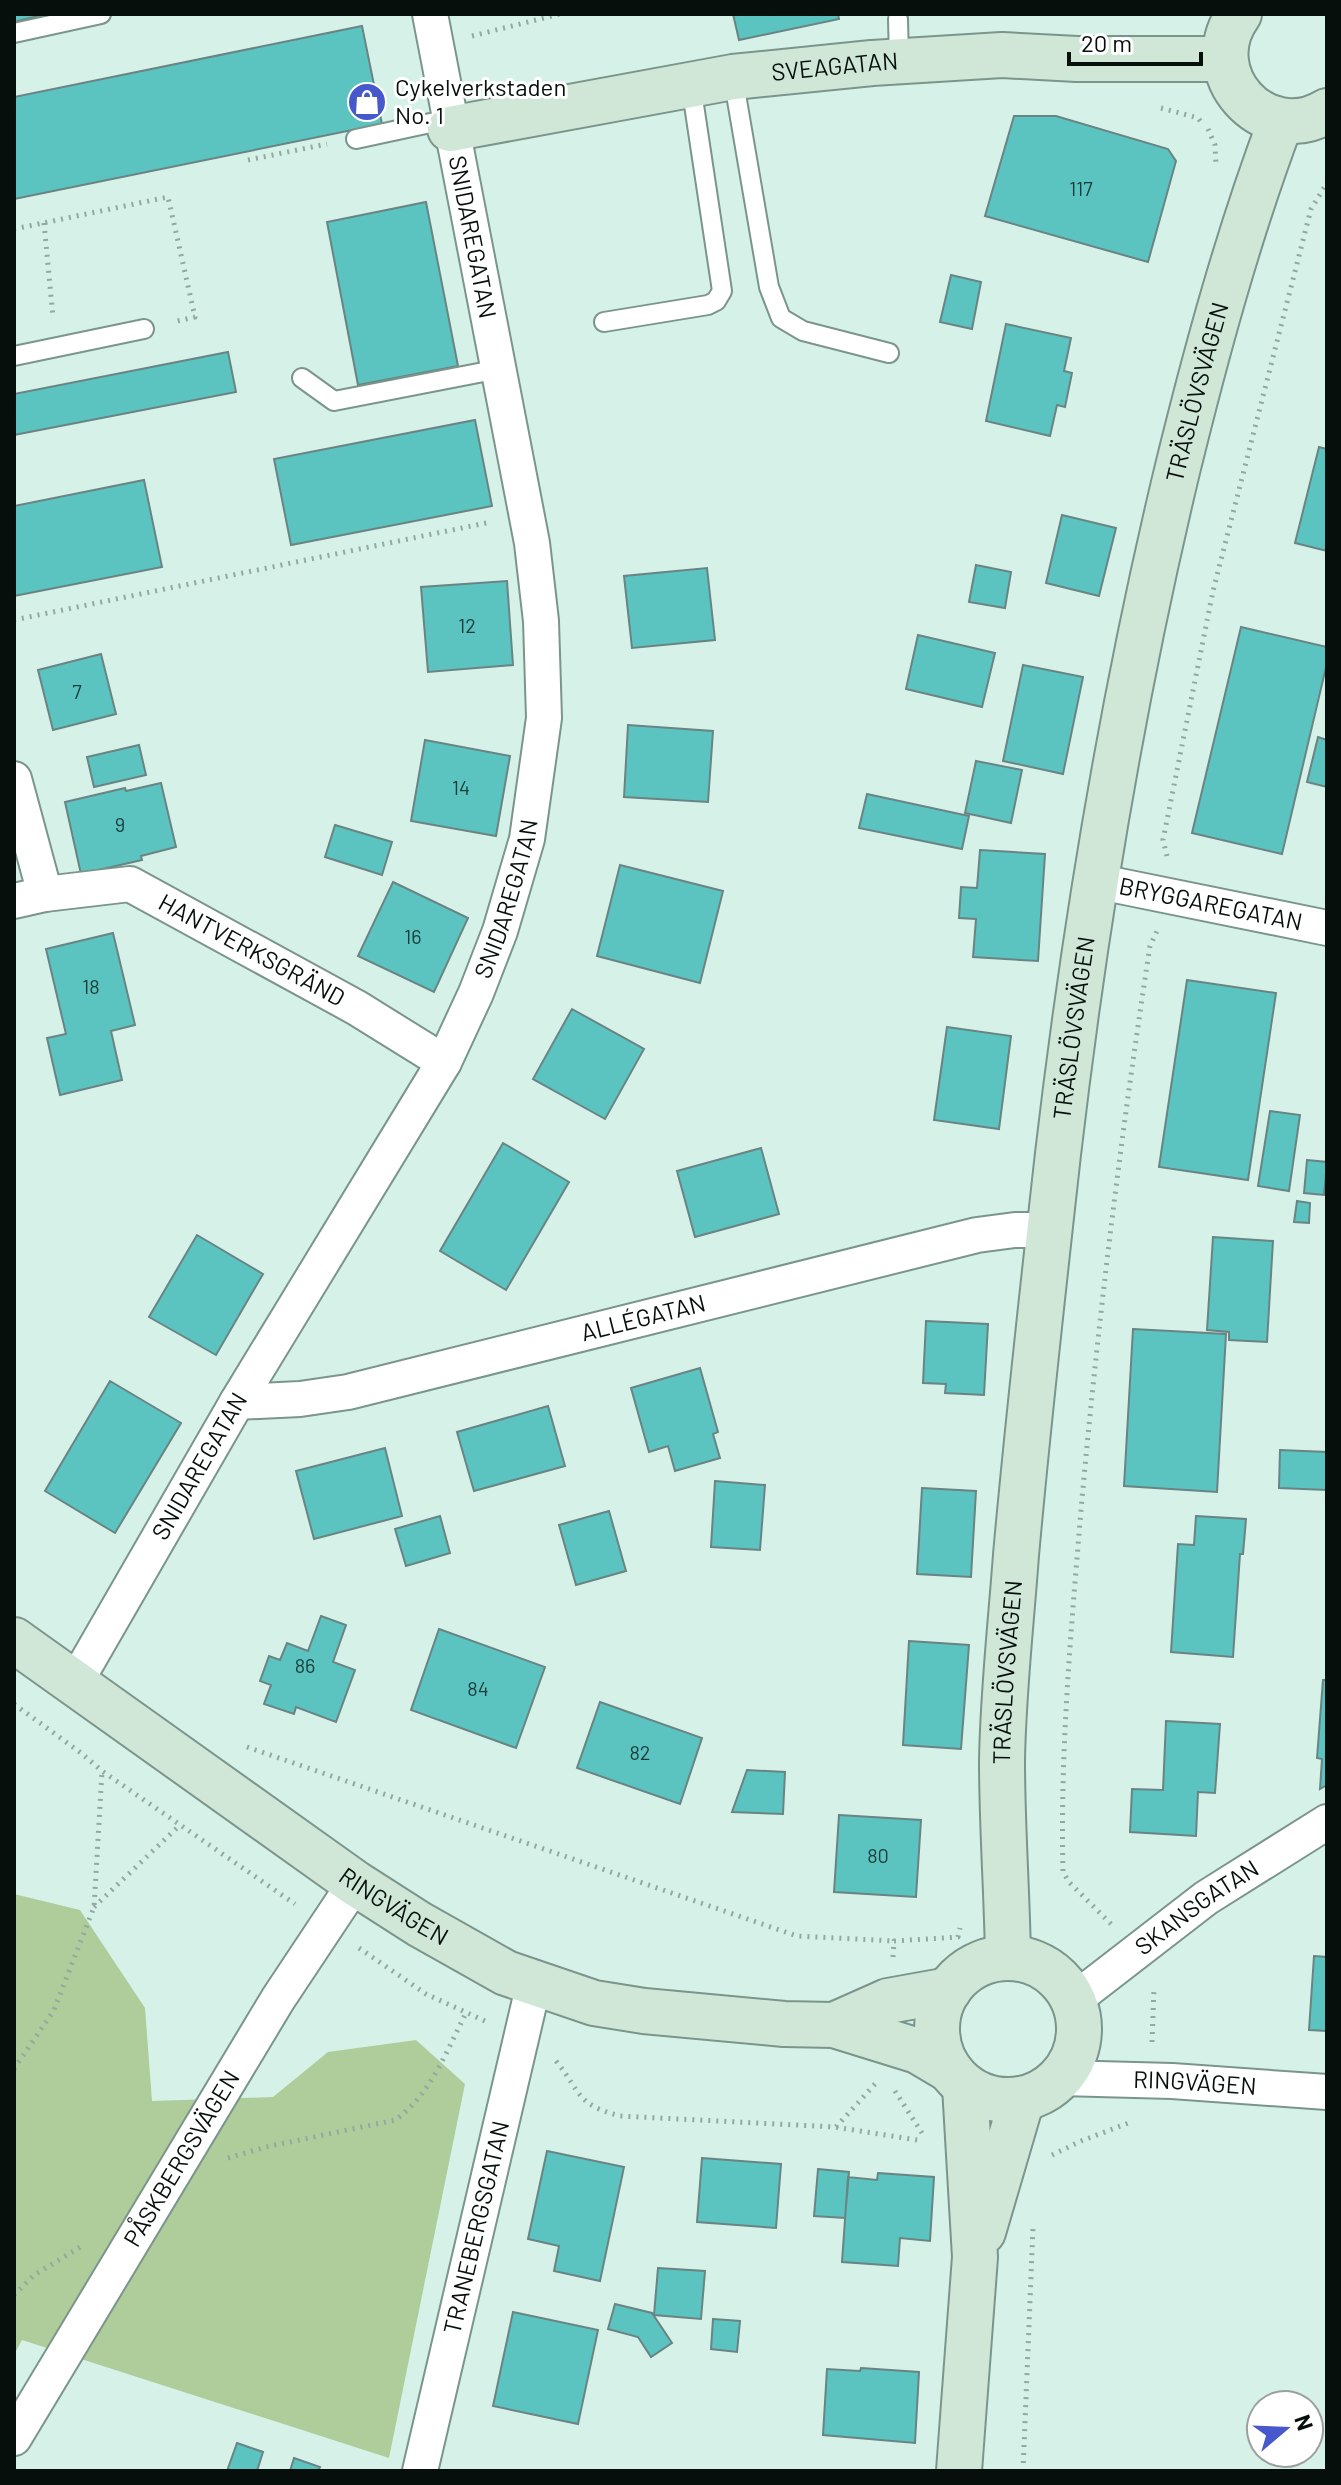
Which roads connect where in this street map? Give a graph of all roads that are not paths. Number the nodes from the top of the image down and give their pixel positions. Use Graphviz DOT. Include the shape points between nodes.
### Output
graph roads {
  1 [pos="101,14"];
  2 [pos="1239,14"];
  3 [pos="433,29"];
  4 [pos="14,33"];
  5 [pos="1225,59"];
  6 [pos="733,77"];
  7 [pos="691,85"];
  8 [pos="1327,111"];
  9 [pos="1281,121"];
  10 [pos="450,124"];
  11 [pos="356,139"];
  12 [pos="604,322"];
  13 [pos="142,329"];
  14 [pos="889,353"];
  15 [pos="14,356"];
  16 [pos="499,369"];
  17 [pos="302,378"];
  18 [pos="14,779"];
  19 [pos="1095,881"];
  20 [pos="30,897"];
  21 [pos="1327,928"];
  22 [pos="444,1062"];
  23 [pos="1050,1230"];
  24 [pos="237,1402"];
  25 [pos="14,1640"];
  26 [pos="75,1683"];
  27 [pos="1327,1822"];
  28 [pos="355,1883"];
  29 [pos="1008,1958"];
  30 [pos="534,1983"];
  31 [pos="949,1990"];
  32 [pos="1074,2000"];
  33 [pos="834,2025"];
  34 [pos="957,2078"];
  35 [pos="1061,2078"];
  36 [pos="1327,2092"];
  37 [pos="1022,2099"];
  38 [pos="975,2257"];
  39 [pos="14,2438"];
  40 [pos="420,2471"];
  41 [pos="959,2471"];
  1 -- 4 [label="lane"];
  2 -- 5 [label="street" via="1226,40"];
  3 -- 10 [label="street, SNIDAREGATAN"];
  5 -- 6 [label="street, SVEAGATAN" via="1002,55 899,40"];
  5 -- 9 [label="street" via="1236,92 1263,115"];
  6 -- 7 [label="street, SVEAGATAN"];
  6 -- 14 [label="lane" via="769,287 781,318 803,331"];
  7 -- 10 [label="street, SVEAGATAN"];
  7 -- 12 [label="lane" via="722,291 708,305"];
  8 -- 9 [label="street" via="1300,121"];
  9 -- 19 [label="street, TRÄSLÖVSVÄGEN" via="1252,195 1197,388 1152,576"];
  10 -- 11 [label="lane"];
  10 -- 16 [label="street, SNIDAREGATAN"];
  13 -- 15 [label="lane"];
  16 -- 17 [label="lane" via="334,401"];
  16 -- 22 [label="street, SNIDAREGATAN" via="541,621 544,718 527,839 490,956"];
  18 -- 20 [label="street, HANTVERKSGRÄND"];
  19 -- 21 [label="street, BRYGGAREGATAN"];
  19 -- 23 [label="street, TRÄSLÖVSVÄGEN"];
  20 -- 22 [label="street, HANTVERKSGRÄND" via="130,884 357,1008"];
  22 -- 24 [label="street, SNIDAREGATAN"];
  23 -- 24 [label="street, ALLÉGATAN" via="977,1235 348,1392"];
  23 -- 29 [label="street, TRÄSLÖVSVÄGEN" via="1006,1680 1002,1761"];
  24 -- 26 [label="street, SNIDAREGATAN"];
  25 -- 26 [label="street, RINGVÄGEN"];
  26 -- 28 [label="street, RINGVÄGEN"];
  27 -- 32 [label="street, SKANSGATAN" via="1206,1898"];
  28 -- 30 [label="street, RINGVÄGEN" via="506,1973"];
  28 -- 39 [label="street, PÅSKBERGSVÄGEN" via="278,1999"];
  29 -- 31 [label="street" via="968,1970"];
  29 -- 32 [label="street" via="1047,1969"];
  30 -- 33 [label="street, RINGVÄGEN" via="594,2003 644,2011"];
  30 -- 40 [label="street, TRANEBERGSGATAN"];
  31 -- 33 [label="street, RINGVÄGEN" via="888,2001"];
  31 -- 34 [label="street" via="937,2037"];
  32 -- 35 [label="street" via="1077,2049"];
  33 -- 34 [label="street, RINGVÄGEN" via="918,2051"];
  34 -- 37 [label="street" via="992,2099"];
  34 -- 38 [label="street"];
  35 -- 36 [label="street, RINGVÄGEN"];
  35 -- 37 [label="street"];
  37 -- 38 [label="street"];
  38 -- 41 [label="street"];
}
